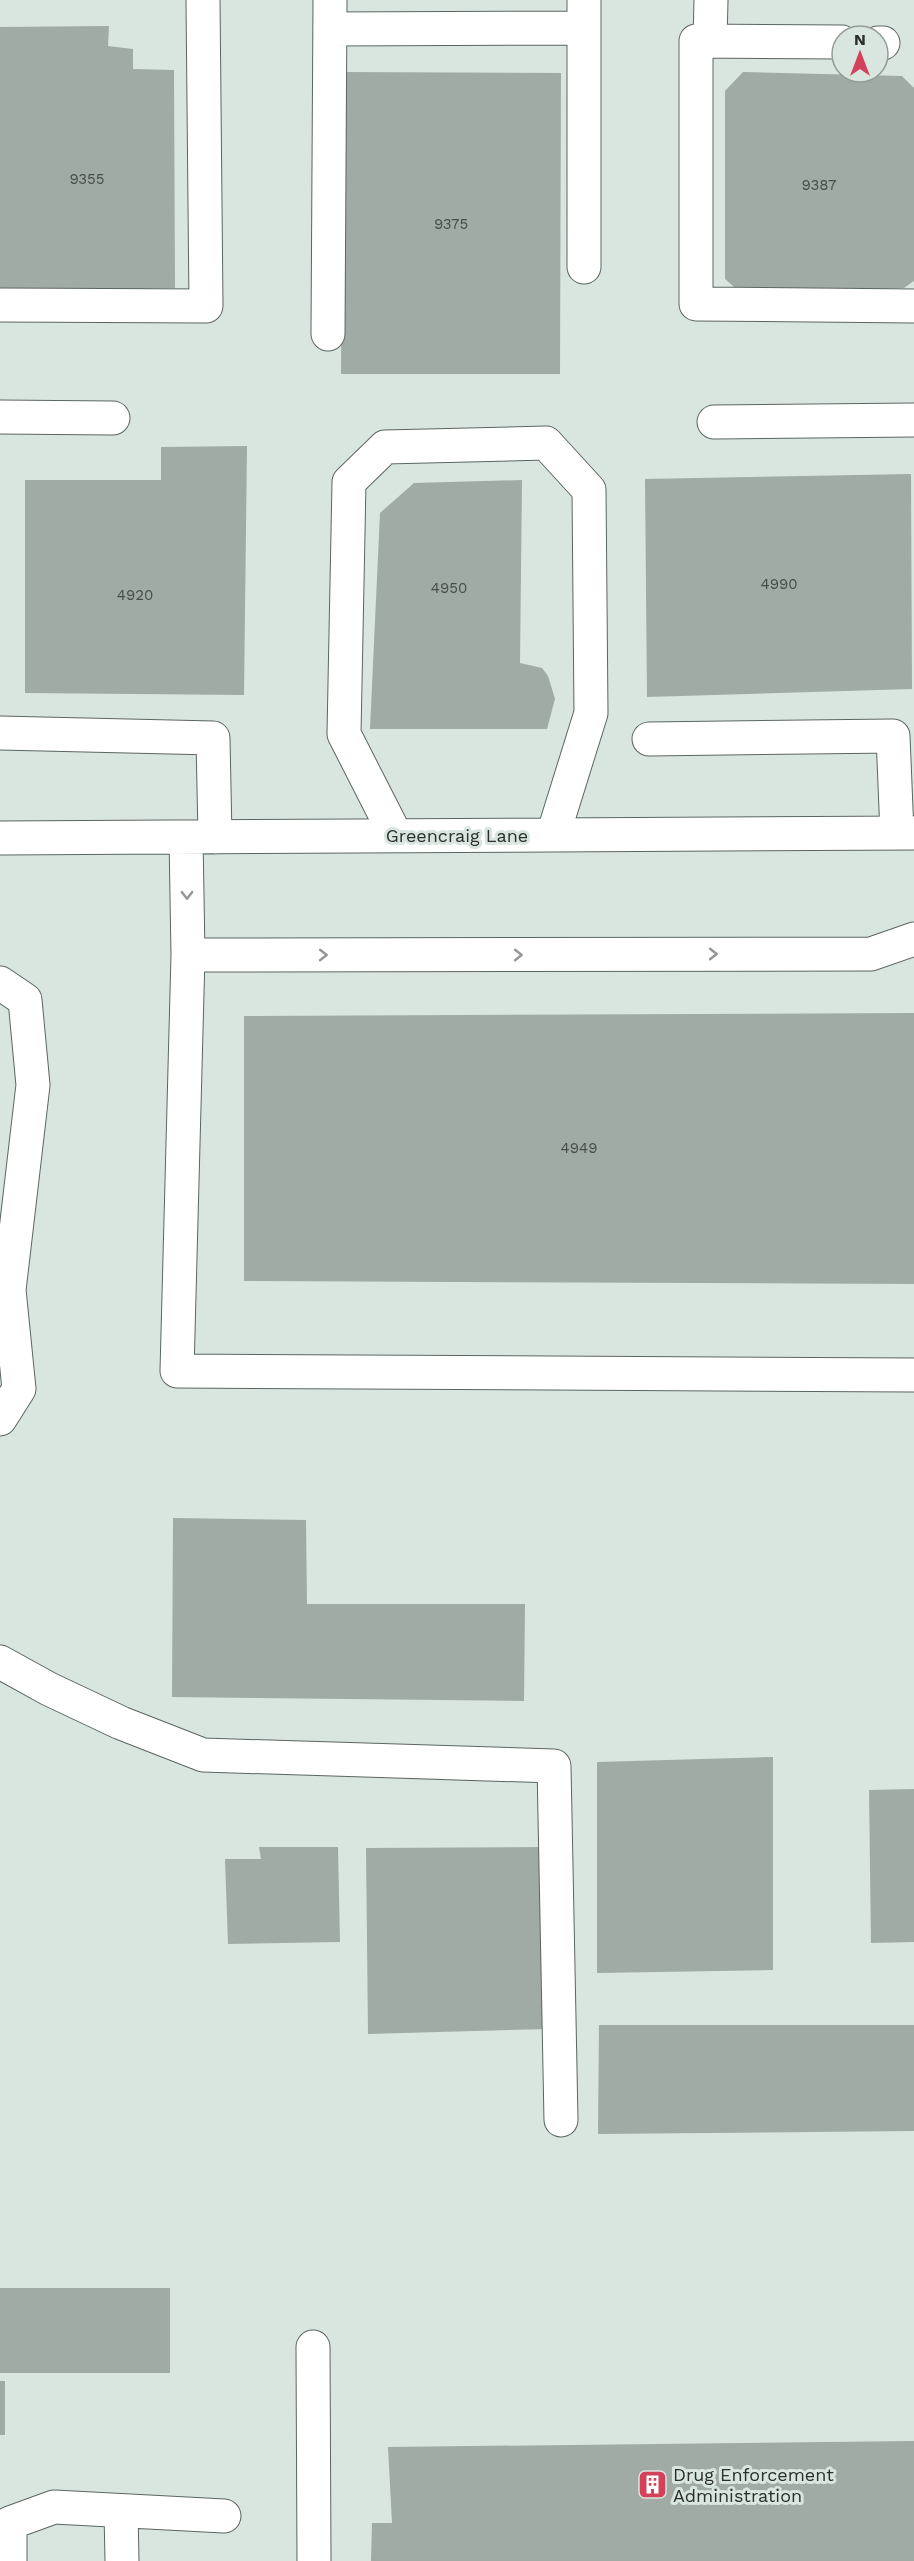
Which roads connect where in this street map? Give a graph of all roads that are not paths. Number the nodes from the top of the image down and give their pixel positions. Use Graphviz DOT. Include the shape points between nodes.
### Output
graph roads {
  1 [pos="204,0"];
  2 [pos="711,0"];
  3 [pos="330,14"];
  4 [pos="584,14"];
  5 [pos="710,41"];
  6 [pos="830,42"];
  7 [pos="584,267"];
  8 [pos="0,305"];
  9 [pos="914,306"];
  10 [pos="328,334"];
  11 [pos="0,417"];
  12 [pos="113,418"];
  13 [pos="914,420"];
  14 [pos="714,422"];
  15 [pos="904,729"];
  16 [pos="0,733"];
  17 [pos="649,739"];
  18 [pos="906,833"];
  19 [pos="553,835"];
  20 [pos="396,836"];
  21 [pos="200,837"];
  22 [pos="0,838"];
  23 [pos="914,939"];
  24 [pos="188,955"];
  25 [pos="0,983"];
  26 [pos="914,1375"];
  27 [pos="0,1419"];
  28 [pos="0,1662"];
  29 [pos="561,2120"];
  30 [pos="314,2347"];
  31 [pos="121,2511"];
  32 [pos="224,2516"];
  33 [pos="10,2561"];
  34 [pos="122,2561"];
  35 [pos="314,2561"];
  1 -- 8 [label="street" via="206,306"];
  2 -- 5 [label="street"];
  3 -- 4 [label="street"];
  3 -- 10 [label="street"];
  4 -- 7 [label="street"];
  5 -- 6 [label="street"];
  5 -- 9 [label="street" via="696,41 696,304"];
  11 -- 12 [label="street"];
  13 -- 14 [label="street"];
  15 -- 17 [label="street"];
  15 -- 18 [label="street"];
  16 -- 21 [label="street" via="213,738"];
  18 -- 19 [label="street, Greencraig Lane"];
  19 -- 20 [label="street, Greencraig Lane"];
  19 -- 20 [label="street" via="591,713 589,490 546,443 385,447 349,482 344,734"];
  20 -- 21 [label="street, Greencraig Lane"];
  21 -- 22 [label="street, Greencraig Lane"];
  21 -- 24 [label="street, one-way"];
  24 -- 23 [label="street, one-way" via="871,954"];
  24 -- 26 [label="street" via="177,1371"];
  25 -- 27 [label="street" via="25,1000 33,1085 9,1290 19,1389"];
  28 -- 29 [label="street" via="111,1718 203,1755 554,1766"];
  30 -- 35 [label="street"];
  31 -- 32 [label="street"];
  31 -- 33 [label="street" via="54,2507 10,2523"];
  31 -- 34 [label="street"];
}
